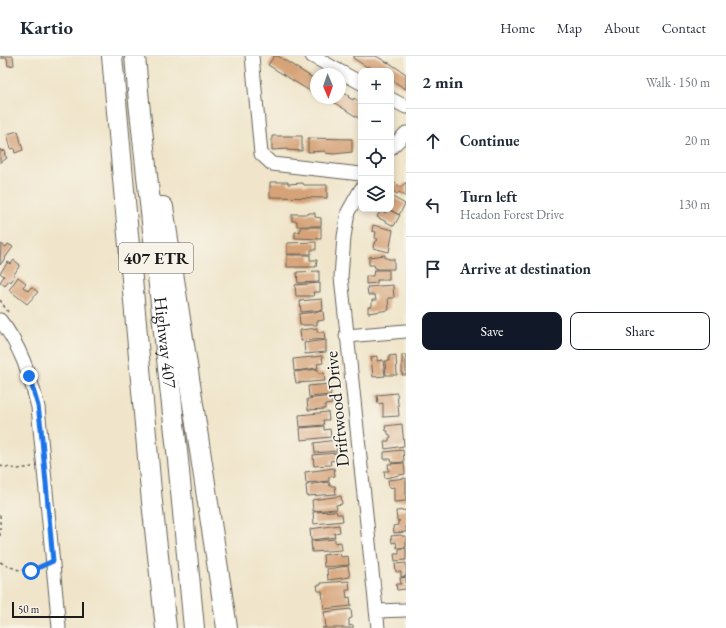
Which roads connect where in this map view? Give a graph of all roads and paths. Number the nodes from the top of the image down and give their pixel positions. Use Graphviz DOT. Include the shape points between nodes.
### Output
graph roads {
  1 [pos="112,56"];
  2 [pos="135,56"];
  3 [pos="252,56"];
  4 [pos="312,56"];
  5 [pos="358,80"];
  6 [pos="394,101"];
  7 [pos="139,102"];
  8 [pos="406,107"];
  9 [pos="406,133"];
  10 [pos="394,145"];
  11 [pos="358,174"];
  12 [pos="358,194"];
  13 [pos="0,320"];
  14 [pos="406,331"];
  15 [pos="346,336"];
  16 [pos="0,466"];
  17 [pos="32,467"];
  18 [pos="152,502"];
  19 [pos="0,515"];
  20 [pos="0,536"];
  21 [pos="53,561"];
  22 [pos="0,562"];
  23 [pos="406,610"];
  24 [pos="376,611"];
  25 [pos="59,628"];
  26 [pos="154,628"];
  27 [pos="166,628"];
  28 [pos="194,628"];
  29 [pos="228,628"];
  30 [pos="378,628"];
  1 -- 18 [label="highway, Highway 407 / 407 ETR"];
  2 -- 7 [label="highway, Highway 407 / 407 ETR"];
  3 -- 11 [label="street" via="261,154 266,160 272,164"];
  4 -- 5 [label="street"];
  6 -- 8 [label="street"];
  7 -- 28 [label="highway, Highway 407 / 407 ETR"];
  7 -- 29 [label="highway" via="165,221"];
  9 -- 10 [label="street"];
  12 -- 15 [label="street, Driftwood Drive" via="348,212 342,257 341,277"];
  13 -- 21 [label="street" via="16,344 38,406"];
  14 -- 15 [label="street"];
  15 -- 24 [label="street, Driftwood Drive"];
  16 -- 17 [label="path" via="18,469"];
  18 -- 26 [label="highway"];
  18 -- 27 [label="highway, Highway 407 / 407 ETR"];
  19 -- 20 [label="path"];
  21 -- 22 [label="path" via="31,571 17,570"];
  21 -- 25 [label="street"];
  23 -- 24 [label="street"];
  24 -- 30 [label="street, Driftwood Drive"];
}
